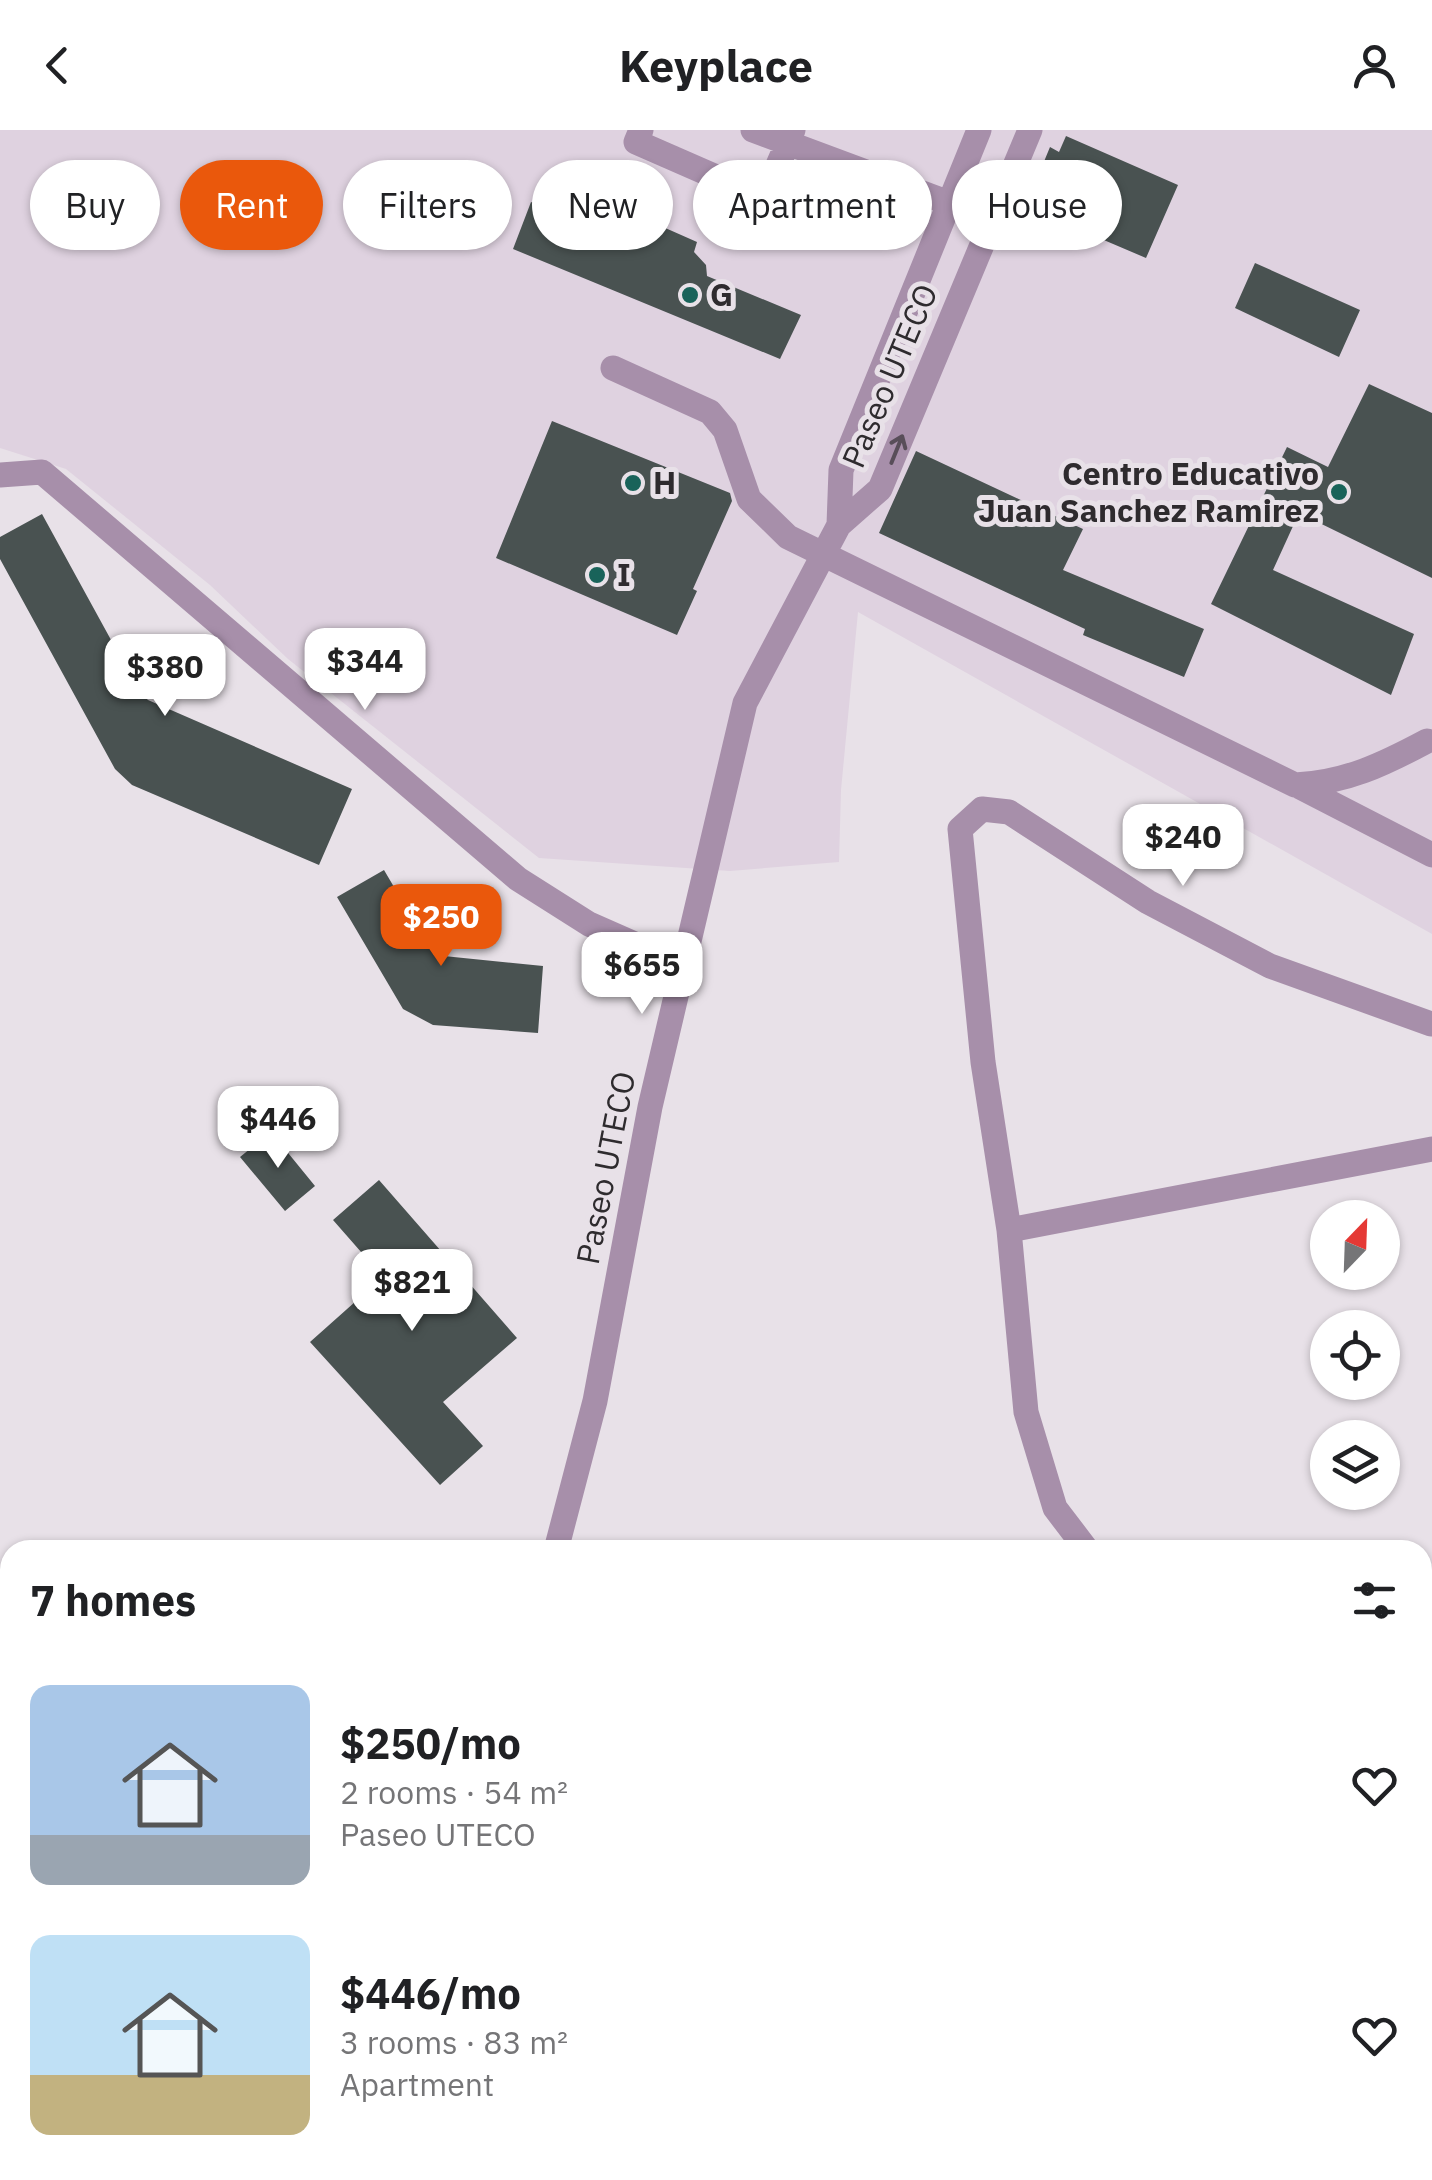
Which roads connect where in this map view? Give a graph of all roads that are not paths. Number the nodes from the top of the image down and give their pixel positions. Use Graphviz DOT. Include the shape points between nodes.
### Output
graph roads {
  1 [pos="641,130"];
  2 [pos="752,130"];
  3 [pos="979,130"];
  4 [pos="1030,130"];
  5 [pos="790,138"];
  6 [pos="949,203"];
  7 [pos="613,368"];
  8 [pos="0,475"];
  9 [pos="839,525"];
  10 [pos="822,555"];
  11 [pos="1428,741"];
  12 [pos="1295,785"];
  13 [pos="1432,855"];
  14 [pos="682,966"];
  15 [pos="1432,1024"];
  16 [pos="1432,1149"];
  17 [pos="1009,1230"];
  18 [pos="559,1540"];
  19 [pos="1079,1540"];
  1 -- 5 [label="street" via="636,142 764,198"];
  2 -- 5 [label="street"];
  3 -- 6 [label="street, Paseo UTECO"];
  9 -- 4 [label="street, Paseo UTECO, one-way" via="880,490"];
  5 -- 6 [label="street"];
  6 -- 9 [label="street, Paseo UTECO" via="841,470"];
  7 -- 10 [label="street" via="710,412 725,430 749,500 788,538"];
  8 -- 14 [label="street" via="42,472 518,880 589,924"];
  9 -- 10 [label="street, Paseo UTECO"];
  10 -- 12 [label="street"];
  10 -- 14 [label="street, Paseo UTECO" via="745,703"];
  11 -- 12 [label="street" via="1330,784"];
  12 -- 13 [label="street"];
  14 -- 18 [label="street, Paseo UTECO" via="595,1400"];
  15 -- 17 [label="street" via="1270,966 1148,902 1010,812 982,809 960,829"];
  16 -- 17 [label="street"];
  17 -- 19 [label="street" via="1026,1412 1055,1508"];
}
